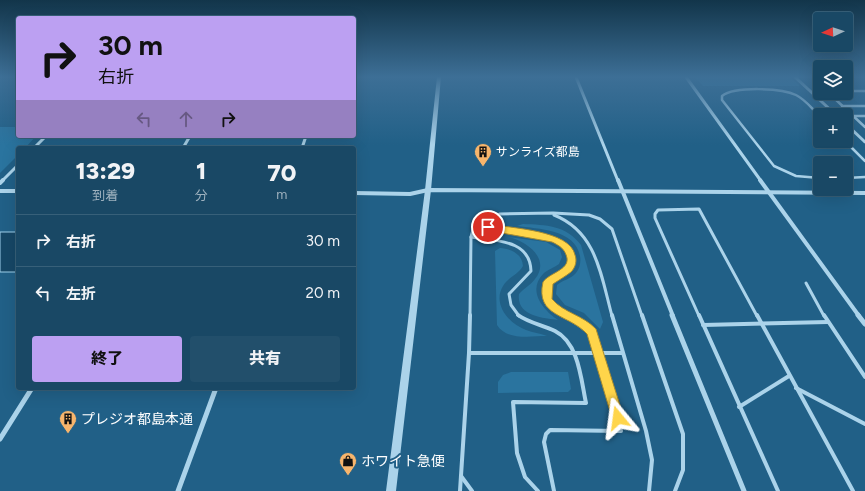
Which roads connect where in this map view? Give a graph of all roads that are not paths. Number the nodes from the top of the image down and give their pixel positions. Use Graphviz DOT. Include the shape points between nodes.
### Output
graph roads {
  1 [pos="437,100"];
  2 [pos="585,100"];
  3 [pos="703,100"];
  4 [pos="722,100"];
  5 [pos="804,100"];
  6 [pos="820,100"];
  7 [pos="836,100"];
  8 [pos="842,106"];
  9 [pos="865,106"];
  10 [pos="828,108"];
  11 [pos="813,109"];
  12 [pos="853,116"];
  13 [pos="865,116"];
  14 [pos="853,117"];
  15 [pos="865,127"];
  16 [pos="853,131"];
  17 [pos="44,138"];
  18 [pos="865,142"];
  19 [pos="36,146"];
  20 [pos="852,148"];
  21 [pos="865,161"];
  22 [pos="16,167"];
  23 [pos="813,178"];
  24 [pos="853,178"];
  25 [pos="865,178"];
  26 [pos="0,183"];
  27 [pos="428,190"];
  28 [pos="0,191"];
  29 [pos="16,191"];
  30 [pos="623,192"];
  31 [pos="769,192"];
  32 [pos="356,193"];
  33 [pos="865,193"];
  34 [pos="550,214"];
  35 [pos="476,226"];
  36 [pos="471,237"];
  37 [pos="806,282"];
  38 [pos="828,322"];
  39 [pos="703,324"];
  40 [pos="761,324"];
  41 [pos="865,324"];
  42 [pos="469,353"];
  43 [pos="574,353"];
  44 [pos="622,353"];
  45 [pos="599,354"];
  46 [pos="790,376"];
  47 [pos="865,377"];
  48 [pos="796,388"];
  49 [pos="31,390"];
  50 [pos="215,390"];
  51 [pos="739,407"];
  52 [pos="865,424"];
  53 [pos="0,439"];
  54 [pos="461,476"];
  55 [pos="178,491"];
  56 [pos="391,491"];
  57 [pos="460,491"];
  58 [pos="472,491"];
  59 [pos="538,491"];
  60 [pos="554,491"];
  61 [pos="649,491"];
  62 [pos="675,491"];
  63 [pos="744,491"];
  64 [pos="778,491"];
  65 [pos="853,491"];
  1 -- 27 [label="street"];
  2 -- 30 [label="street"];
  3 -- 31 [label="street"];
  4 -- 23 [label="lane" via="774,166 795,177"];
  5 -- 11 [label="lane"];
  6 -- 10 [label="street"];
  7 -- 8 [label="lane"];
  8 -- 9 [label="lane"];
  12 -- 13 [label="lane"];
  14 -- 15 [label="lane"];
  16 -- 18 [label="street"];
  17 -- 19 [label="street"];
  20 -- 21 [label="lane"];
  22 -- 26 [label="street"];
  24 -- 25 [label="lane"];
  27 -- 30 [label="street"];
  27 -- 32 [label="street" via="410,194"];
  27 -- 56 [label="street"];
  28 -- 29 [label="street"];
  30 -- 31 [label="street"];
  30 -- 63 [label="street"];
  31 -- 33 [label="street"];
  31 -- 41 [label="street"];
  34 -- 35 [label="lane" via="504,213 491,216"];
  34 -- 44 [label="lane" via="565,219 588,240"];
  34 -- 62 [label="lane" via="589,215 600,219 612,229 684,434 685,457 682,479"];
  35 -- 36 [label="lane"];
  35 -- 45 [label="lane" via="543,236 564,244 570,251 572,260 569,268 548,282 547,300 560,312 584,323 592,332"];
  36 -- 42 [label="lane"];
  36 -- 43 [label="lane" via="507,243 526,251 531,257 531,271 509,294 512,308 527,321 552,330 564,338"];
  37 -- 38 [label="lane"];
  38 -- 40 [label="lane"];
  38 -- 47 [label="lane"];
  39 -- 40 [label="lane"];
  39 -- 40 [label="lane" via="655,218 658,210 699,209"];
  39 -- 51 [label="lane"];
  40 -- 46 [label="lane"];
  42 -- 43 [label="lane"];
  42 -- 54 [label="lane"];
  43 -- 45 [label="lane"];
  43 -- 59 [label="lane" via="586,403 513,402 517,453 525,477"];
  44 -- 45 [label="lane"];
  44 -- 61 [label="lane" via="652,460"];
  45 -- 60 [label="lane" via="621,431 550,430 544,442"];
  46 -- 48 [label="lane"];
  46 -- 51 [label="lane"];
  48 -- 52 [label="lane"];
  48 -- 65 [label="lane"];
  49 -- 53 [label="street"];
  50 -- 55 [label="street"];
  51 -- 64 [label="lane"];
  54 -- 57 [label="lane"];
  54 -- 58 [label="lane"];
}
